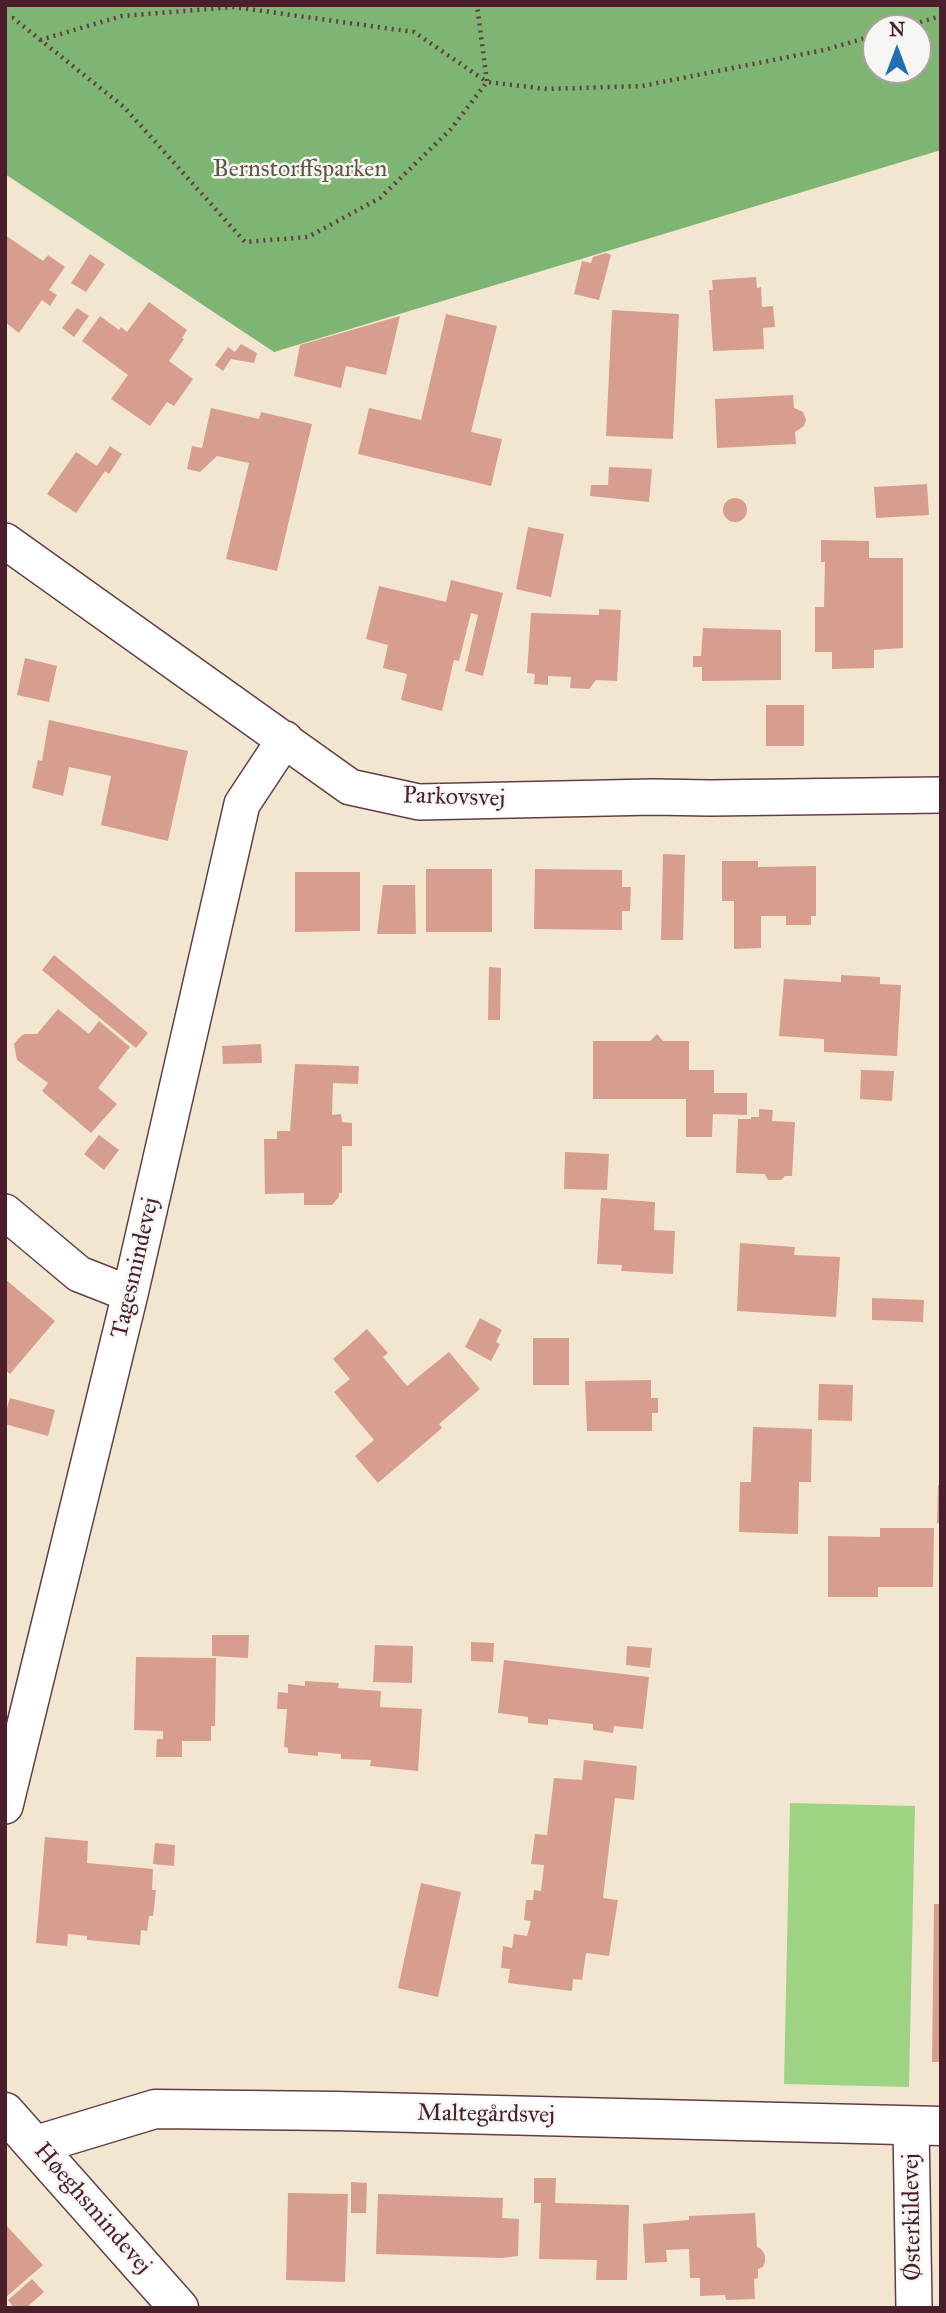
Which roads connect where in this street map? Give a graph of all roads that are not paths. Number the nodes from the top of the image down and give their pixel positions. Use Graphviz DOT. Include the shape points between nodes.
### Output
graph roads {
  1 [pos="5,541"];
  2 [pos="285,739"];
  3 [pos="941,795"];
  4 [pos="5,1212"];
  5 [pos="130,1294"];
  6 [pos="5,1806"];
  7 [pos="5,2112"];
  8 [pos="926,2126"];
  9 [pos="36,2145"];
  10 [pos="179,2308"];
  11 [pos="914,2308"];
  1 -- 2 [label="street, Parkovsvej"];
  2 -- 3 [label="street, Parkovsvej" via="350,787 419,802"];
  2 -- 5 [label="street, Tagesmindevej" via="242,804"];
  4 -- 5 [label="street" via="79,1273"];
  5 -- 6 [label="street, Tagesmindevej"];
  7 -- 9 [label="street, Høeghsmindevej"];
  8 -- 9 [label="street, Maltegårdsvej" via="155,2109"];
  8 -- 11 [label="street, Østerkildevej"];
  9 -- 10 [label="street, Høeghsmindevej"];
}
